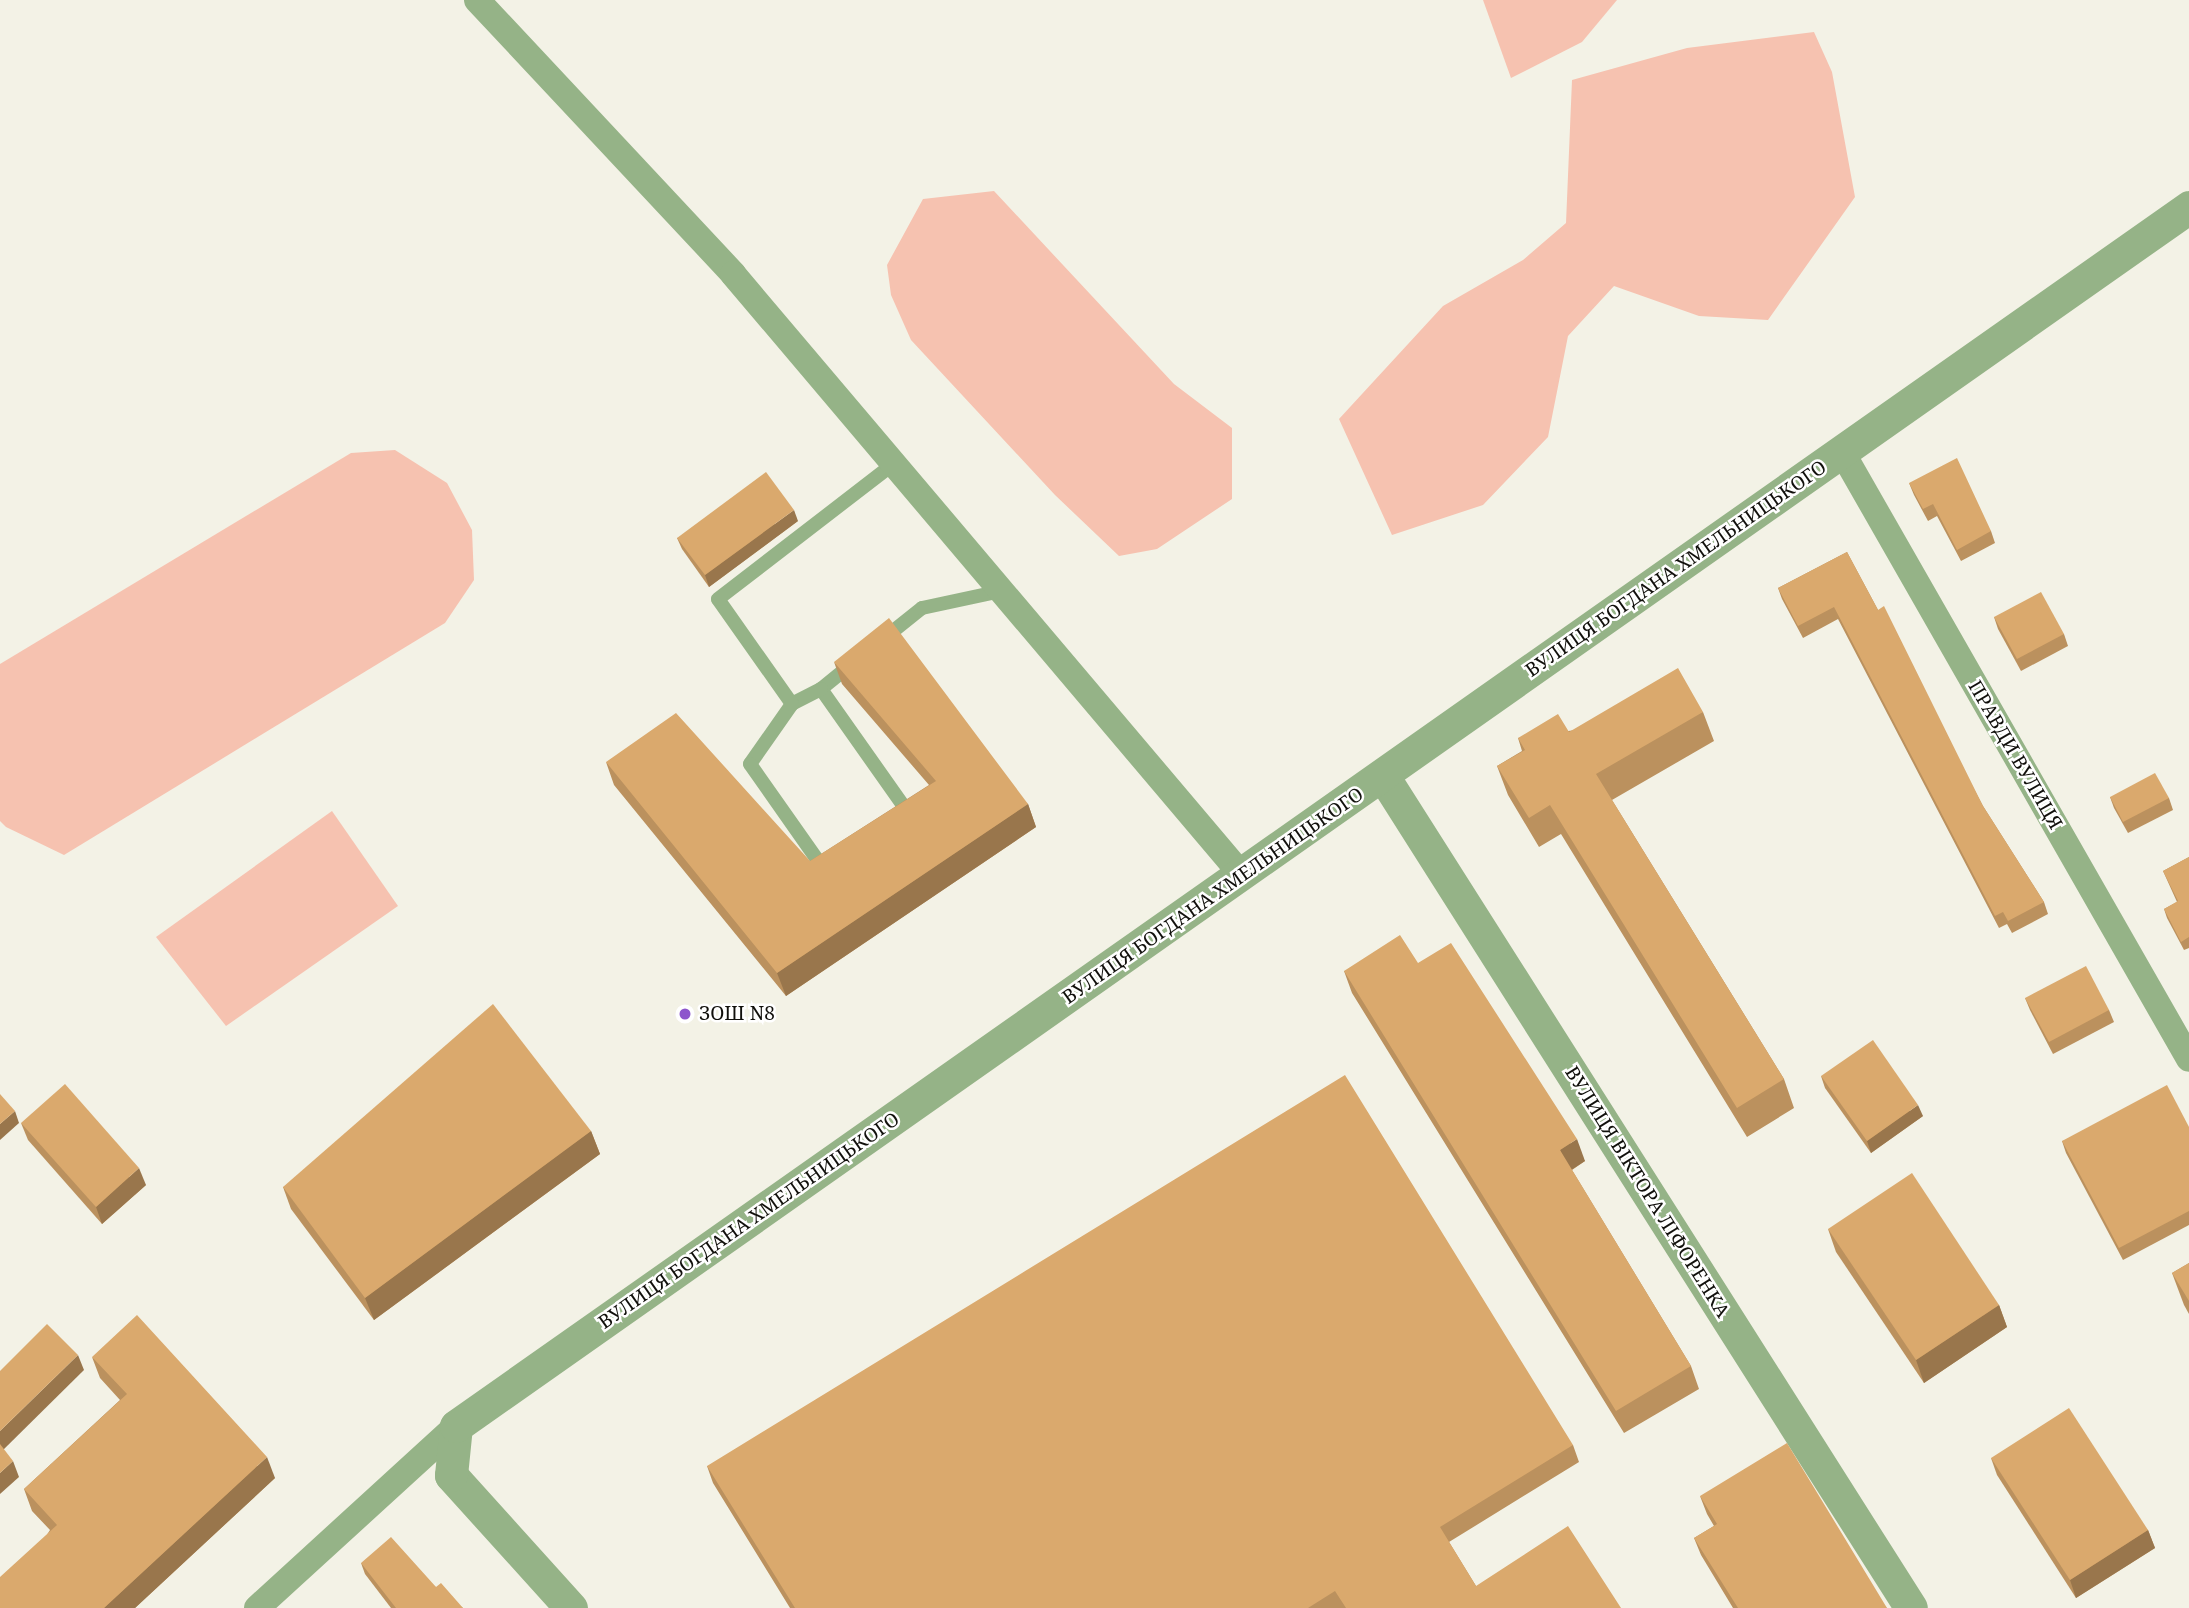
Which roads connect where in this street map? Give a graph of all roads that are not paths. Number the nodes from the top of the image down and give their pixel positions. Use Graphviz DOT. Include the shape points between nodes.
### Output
graph roads {
  1 [pos="477,0"];
  2 [pos="2189,207"];
  3 [pos="1842,452"];
  4 [pos="893,464"];
  5 [pos="1001,591"];
  6 [pos="821,689"];
  7 [pos="792,704"];
  8 [pos="1383,776"];
  9 [pos="886,824"];
  10 [pos="842,852"];
  11 [pos="1242,875"];
  12 [pos="2189,1059"];
  13 [pos="456,1426"];
  14 [pos="257,1608"];
  15 [pos="571,1608"];
  16 [pos="1911,1608"];
  1 -- 4 [label="street" via="733,274"];
  2 -- 3 [label="street, ВУЛИЦЯ БОГДАНА ХМЕЛЬНИЦЬКОГО"];
  3 -- 8 [label="street, ВУЛИЦЯ БОГДАНА ХМЕЛЬНИЦЬКОГО"];
  3 -- 12 [label="street, ПРАВДИ ВУЛИЦЯ"];
  4 -- 5 [label="street"];
  4 -- 7 [label="lane" via="718,599"];
  5 -- 6 [label="lane" via="922,608"];
  5 -- 11 [label="street"];
  6 -- 7 [label="lane"];
  6 -- 9 [label="lane" via="907,811"];
  7 -- 10 [label="lane" via="750,764 821,865"];
  8 -- 11 [label="street, ВУЛИЦЯ БОГДАНА ХМЕЛЬНИЦЬКОГО"];
  8 -- 16 [label="street, ВУЛИЦЯ ВІКТОРА ЛІФОРЕНКА"];
  11 -- 13 [label="street, ВУЛИЦЯ БОГДАНА ХМЕЛЬНИЦЬКОГО"];
  13 -- 14 [label="street, ВУЛИЦЯ БОГДАНА ХМЕЛЬНИЦЬКОГО"];
  13 -- 15 [label="street" via="451,1475"];
}
